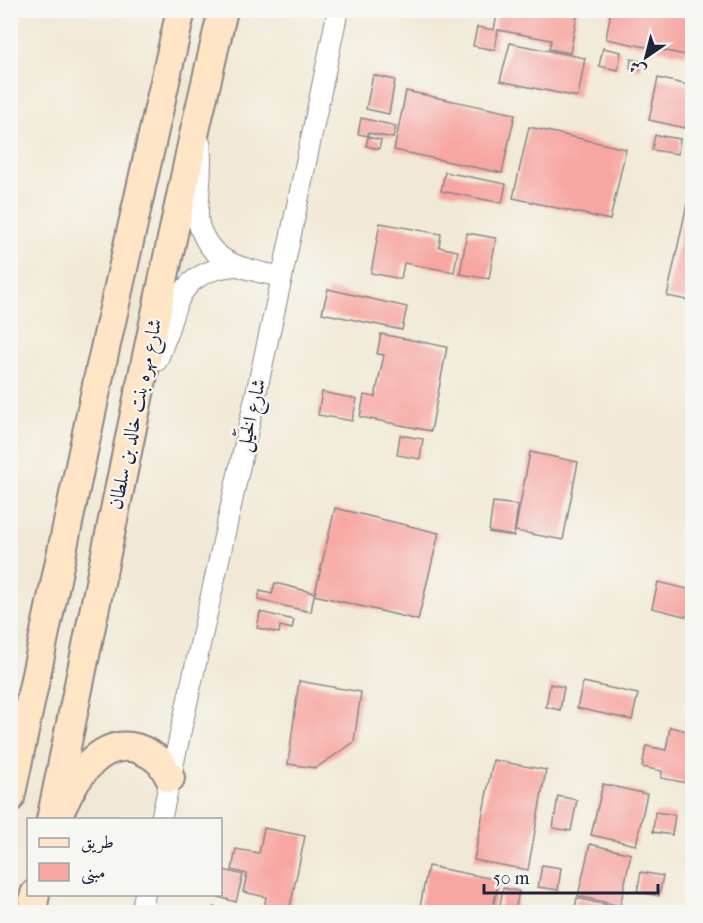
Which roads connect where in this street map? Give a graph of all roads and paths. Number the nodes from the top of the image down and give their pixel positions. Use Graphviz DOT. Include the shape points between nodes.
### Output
graph roads {
  1 [pos="181,10"];
  2 [pos="223,10"];
  3 [pos="338,10"];
  4 [pos="196,126"];
  5 [pos="235,266"];
  6 [pos="282,277"];
  7 [pos="140,389"];
  8 [pos="170,778"];
  9 [pos="10,798"];
  10 [pos="51,818"];
  11 [pos="56,818"];
  12 [pos="161,818"];
  13 [pos="35,896"];
  14 [pos="145,896"];
  15 [pos="32,912"];
  16 [pos="141,912"];
  1 -- 9 [label="street"];
  2 -- 4 [label="street, شارع مهره بنت خالد بن سلطان"];
  3 -- 6 [label="street, شارع الخَيْل"];
  4 -- 5 [label="street" via="201,155 200,229 213,251"];
  4 -- 7 [label="street, شارع مهره بنت خالد بن سلطان"];
  5 -- 6 [label="street"];
  5 -- 7 [label="street" via="210,270 188,285 174,307 160,356"];
  6 -- 8 [label="street, شارع الخَيْل"];
  7 -- 10 [label="street, شارع مهره بنت خالد بن سلطان"];
  8 -- 11 [label="street" via="160,762 146,751 128,746 110,748 82,772"];
  8 -- 12 [label="street, شارع الخَيْل"];
  13 -- 15 [label="street"];
  14 -- 16 [label="street"];
}
